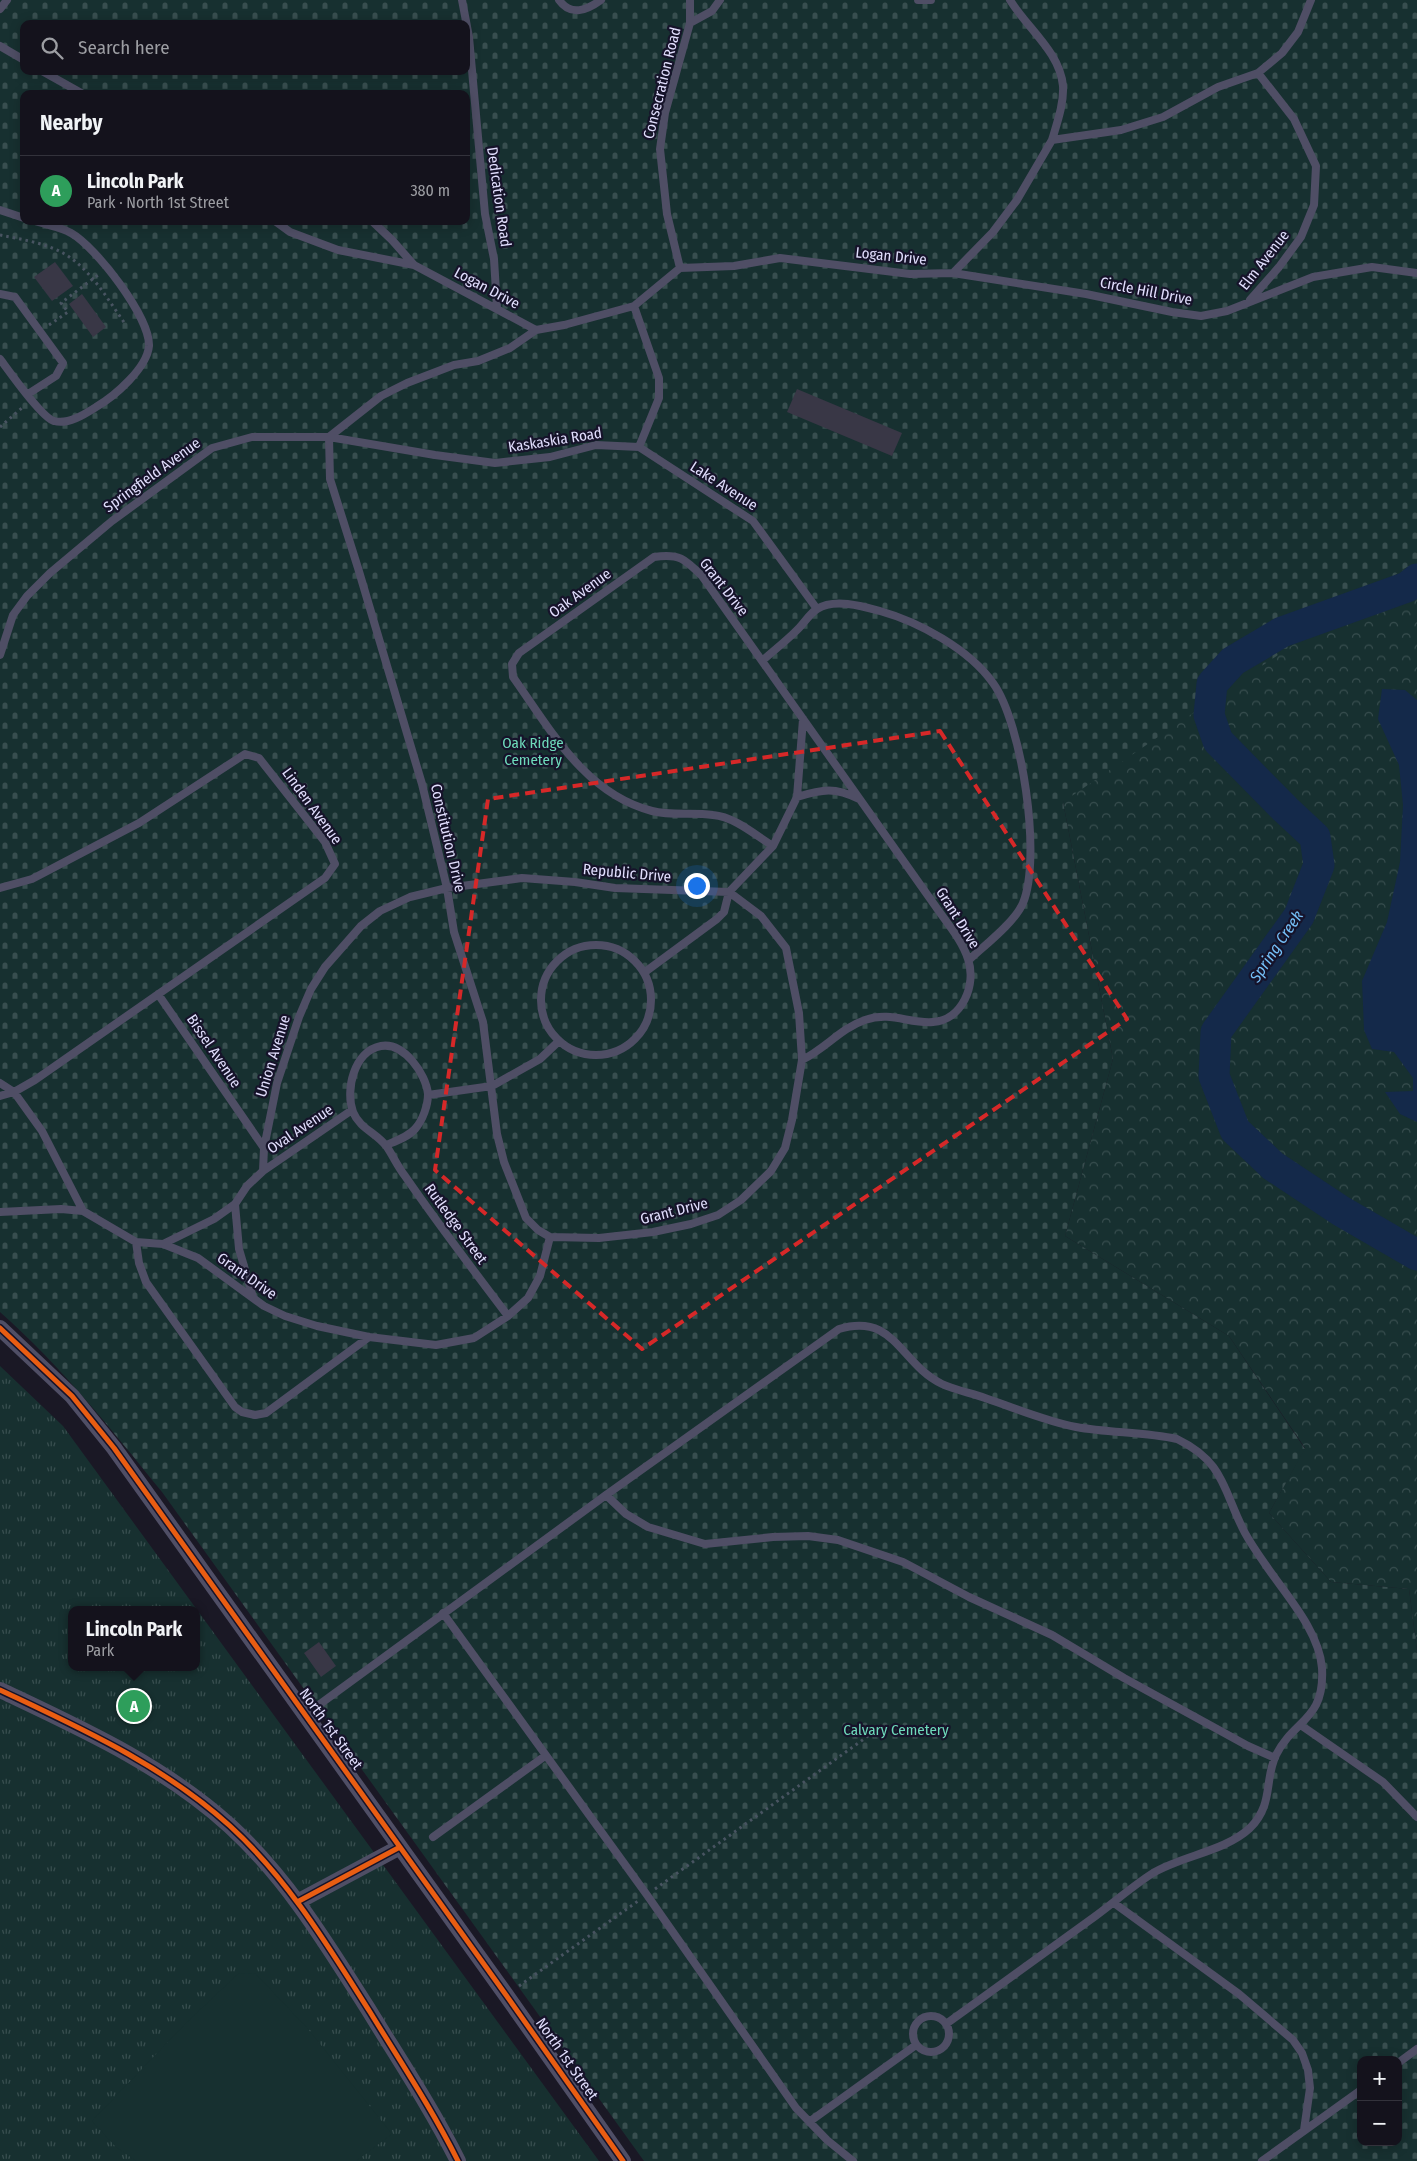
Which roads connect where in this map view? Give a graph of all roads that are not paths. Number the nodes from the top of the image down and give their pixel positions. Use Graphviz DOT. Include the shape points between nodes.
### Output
graph roads {
  1 [pos="7,0"];
  2 [pos="462,0"];
  3 [pos="559,0"];
  4 [pos="601,0"];
  5 [pos="690,0"];
  6 [pos="720,0"];
  7 [pos="918,0"];
  8 [pos="931,0"];
  9 [pos="1010,0"];
  10 [pos="1311,0"];
  11 [pos="0,9"];
  12 [pos="466,20"];
  13 [pos="690,24"];
  14 [pos="0,46"];
  15 [pos="470,49"];
  16 [pos="20,58"];
  17 [pos="1258,73"];
  18 [pos="49,75"];
  19 [pos="76,90"];
  20 [pos="1052,140"];
  21 [pos="0,210"];
  22 [pos="20,217"];
  23 [pos="48,225"];
  24 [pos="281,225"];
  25 [pos="376,225"];
  26 [pos="414,265"];
  27 [pos="680,268"];
  28 [pos="1417,273"];
  29 [pos="952,274"];
  30 [pos="0,294"];
  31 [pos="1248,303"];
  32 [pos="634,306"];
  33 [pos="497,308"];
  34 [pos="536,330"];
  35 [pos="0,359"];
  36 [pos="28,394"];
  37 [pos="329,437"];
  38 [pos="639,447"];
  39 [pos="670,554"];
  40 [pos="817,609"];
  41 [pos="0,655"];
  42 [pos="762,661"];
  43 [pos="803,719"];
  44 [pos="797,796"];
  45 [pos="861,800"];
  46 [pos="773,846"];
  47 [pos="0,888"];
  48 [pos="448,888"];
  49 [pos="729,892"];
  50 [pos="969,960"];
  51 [pos="645,972"];
  52 [pos="158,994"];
  53 [pos="559,1041"];
  54 [pos="802,1060"];
  55 [pos="0,1083"];
  56 [pos="492,1086"];
  57 [pos="14,1092"];
  58 [pos="428,1095"];
  59 [pos="0,1096"];
  60 [pos="352,1110"];
  61 [pos="386,1145"];
  62 [pos="264,1148"];
  63 [pos="262,1171"];
  64 [pos="235,1204"];
  65 [pos="83,1211"];
  66 [pos="0,1212"];
  67 [pos="550,1237"];
  68 [pos="136,1242"];
  69 [pos="163,1244"];
  70 [pos="254,1297"];
  71 [pos="508,1316"];
  72 [pos="0,1328"];
  73 [pos="369,1337"];
  74 [pos="606,1495"];
  75 [pos="443,1613"];
  76 [pos="0,1690"];
  77 [pos="306,1715"];
  78 [pos="1302,1726"];
  79 [pos="545,1756"];
  80 [pos="1274,1758"];
  81 [pos="1417,1816"];
  82 [pos="433,1837"];
  83 [pos="400,1847"];
  84 [pos="299,1902"];
  85 [pos="1114,1903"];
  86 [pos="946,2024"];
  87 [pos="916,2045"];
  88 [pos="1417,2049"];
  89 [pos="1402,2060"];
  90 [pos="1357,2093"];
  91 [pos="809,2122"];
  92 [pos="1304,2130"];
  93 [pos="1273,2153"];
  94 [pos="458,2161"];
  95 [pos="623,2161"];
  96 [pos="853,2161"];
  97 [pos="1262,2161"];
  98 [pos="1279,2161"];
  1 -- 11 [label="lane"];
  2 -- 12 [label="lane, Dedication Road"];
  3 -- 4 [label="lane" via="564,7 578,12"];
  5 -- 13 [label="lane, Consecration Road"];
  6 -- 13 [label="lane, Consecration Road" via="712,11"];
  7 -- 8 [label="lane"];
  9 -- 20 [label="lane" via="1055,60 1060,72 1063,87 1061,105"];
  10 -- 17 [label="lane" via="1298,32 1282,53"];
  13 -- 27 [label="lane, Consecration Road" via="666,113 660,149 668,214"];
  14 -- 16 [label="lane"];
  15 -- 33 [label="lane, Dedication Road"];
  17 -- 20 [label="lane" via="1218,87 1163,117 1122,130"];
  17 -- 31 [label="lane, Elm Avenue" via="1294,119 1316,166 1314,205 1301,237"];
  18 -- 19 [label="lane"];
  20 -- 29 [label="lane" via="1017,200 993,232"];
  21 -- 22 [label="lane"];
  23 -- 36 [label="lane" via="71,232 105,264 146,328 149,345 142,365 110,399 81,416 62,422 52,421"];
  24 -- 26 [label="lane, Logan Drive" via="290,232 338,250"];
  25 -- 26 [label="lane, Logan Drive"];
  26 -- 33 [label="lane, Logan Drive"];
  27 -- 29 [label="lane, Logan Drive" via="734,266 780,258 910,274"];
  27 -- 32 [label="lane"];
  28 -- 31 [label="lane, Circle Hill Drive" via="1372,267 1313,277"];
  29 -- 31 [label="lane, Circle Hill Drive" via="1086,294 1201,316"];
  30 -- 36 [label="lane" via="15,297 63,363 56,376"];
  32 -- 34 [label="lane"];
  32 -- 38 [label="lane" via="659,378 659,398"];
  33 -- 34 [label="lane, Logan Drive"];
  34 -- 37 [label="lane" via="502,352 478,362 454,365 398,387 381,396"];
  35 -- 36 [label="lane"];
  37 -- 38 [label="lane, Kaskaskia Road" via="495,463 550,457 596,445"];
  37 -- 41 [label="lane, Springfield Avenue" via="252,437 212,448 112,521 50,572 13,615"];
  37 -- 48 [label="lane, Constitution Drive" via="328,466 332,487 422,784"];
  38 -- 40 [label="lane, Lake Avenue" via="753,521"];
  39 -- 42 [label="lane, Grant Drive" via="685,559 702,576"];
  39 -- 46 [label="lane, Oak Avenue" via="654,556 519,653 512,664 513,677 561,745 588,776 612,793 653,811 714,815 736,822"];
  40 -- 42 [label="lane"];
  40 -- 50 [label="lane" via="842,604 866,607 915,625 963,654 982,670 994,683 1003,702 1025,790 1032,841 1030,884 1023,905"];
  42 -- 43 [label="lane, Grant Drive"];
  43 -- 44 [label="lane"];
  43 -- 45 [label="lane, Grant Drive"];
  44 -- 45 [label="lane" via="830,790 843,791"];
  44 -- 46 [label="lane"];
  45 -- 50 [label="lane, Grant Drive" via="958,938"];
  46 -- 49 [label="lane"];
  47 -- 52 [label="lane, Linden Avenue" via="32,879 138,823 245,754 260,758 325,842 335,864 325,878"];
  48 -- 49 [label="lane, Republic Drive" via="522,878 615,888"];
  48 -- 56 [label="lane, Constitution Drive" via="454,932 483,1022"];
  48 -- 62 [label="lane, Union Avenue" via="410,897 380,911 356,931 325,967 311,989 287,1050 276,1084"];
  49 -- 51 [label="lane" via="724,912 717,919"];
  49 -- 54 [label="lane" via="761,916 786,948 799,1013"];
  50 -- 54 [label="lane, Grant Drive" via="969,990 962,1006 952,1016 930,1023 897,1016 866,1019 848,1026 817,1053"];
  51 -- 53 [label="lane" via="651,993 648,1018 639,1035 627,1046 598,1055 576,1051"];
  51 -- 53 [label="lane" via="631,957 610,946 586,945 571,950 553,964 540,996 545,1021"];
  52 -- 57 [label="lane, Linden Avenue"];
  52 -- 62 [label="lane, Bissel Avenue"];
  53 -- 56 [label="lane" via="540,1059"];
  54 -- 67 [label="lane, Grant Drive" via="785,1148 771,1172 741,1200 718,1214 691,1224 653,1232 599,1238"];
  55 -- 57 [label="lane"];
  56 -- 58 [label="lane"];
  56 -- 67 [label="lane, Constitution Drive" via="497,1134 504,1162 526,1218"];
  57 -- 59 [label="lane, Linden Avenue"];
  57 -- 65 [label="lane" via="42,1131"];
  58 -- 60 [label="lane, Oval Avenue" via="422,1077 406,1054 392,1047 380,1046 355,1068"];
  58 -- 61 [label="lane" via="424,1115 414,1130"];
  60 -- 61 [label="lane, Oval Avenue" via="358,1122"];
  60 -- 63 [label="lane, Oval Avenue"];
  61 -- 71 [label="lane, Rutledge Street" via="455,1247"];
  62 -- 63 [label="lane, Union Avenue"];
  63 -- 64 [label="lane"];
  64 -- 69 [label="lane" via="214,1219"];
  64 -- 70 [label="lane" via="239,1249"];
  65 -- 66 [label="lane"];
  65 -- 68 [label="lane, Grant Drive"];
  67 -- 71 [label="lane, Grant Drive" via="540,1276 528,1298"];
  68 -- 69 [label="lane, Grant Drive"];
  68 -- 73 [label="lane" via="146,1282 226,1396 242,1412 255,1416 266,1413"];
  69 -- 70 [label="lane, Grant Drive" via="198,1258"];
  70 -- 73 [label="lane, Grant Drive" via="285,1316"];
  71 -- 73 [label="lane, Grant Drive" via="474,1338 436,1345"];
  72 -- 77 [label="street, North 1st Street" via="72,1396 114,1448"];
  74 -- 75 [label="lane"];
  74 -- 78 [label="lane" via="839,1329 852,1325 875,1327 886,1332 923,1372 942,1384 1075,1427 1177,1439 1207,1459 1223,1481 1244,1532 1309,1630 1317,1648 1322,1667 1321,1692 1314,1710"];
  74 -- 80 [label="lane" via="626,1514 648,1527 705,1544 808,1536 838,1540 903,1562 1052,1635 1124,1678"];
  75 -- 77 [label="lane"];
  75 -- 79 [label="lane"];
  76 -- 84 [label="street" via="103,1739 188,1793 229,1825 263,1858"];
  77 -- 83 [label="street, North 1st Street"];
  78 -- 80 [label="lane" via="1283,1743"];
  78 -- 81 [label="lane" via="1383,1782"];
  79 -- 82 [label="lane"];
  79 -- 91 [label="lane"];
  80 -- 85 [label="lane" via="1267,1802 1249,1828 1219,1846 1154,1873"];
  83 -- 84 [label="street"];
  83 -- 95 [label="street, North 1st Street"];
  84 -- 94 [label="street" via="410,2076"];
  85 -- 86 [label="lane"];
  85 -- 92 [label="lane" via="1239,1994 1293,2040 1308,2070 1310,2088"];
  86 -- 87 [label="lane" via="950,2036 939,2051 926,2052"];
  86 -- 87 [label="lane" via="937,2017 920,2019 912,2034"];
  87 -- 91 [label="lane"];
  88 -- 89 [label="lane"];
  90 -- 92 [label="lane"];
  91 -- 96 [label="lane"];
  92 -- 93 [label="lane"];
  93 -- 97 [label="lane"];
  93 -- 98 [label="lane"];
}
